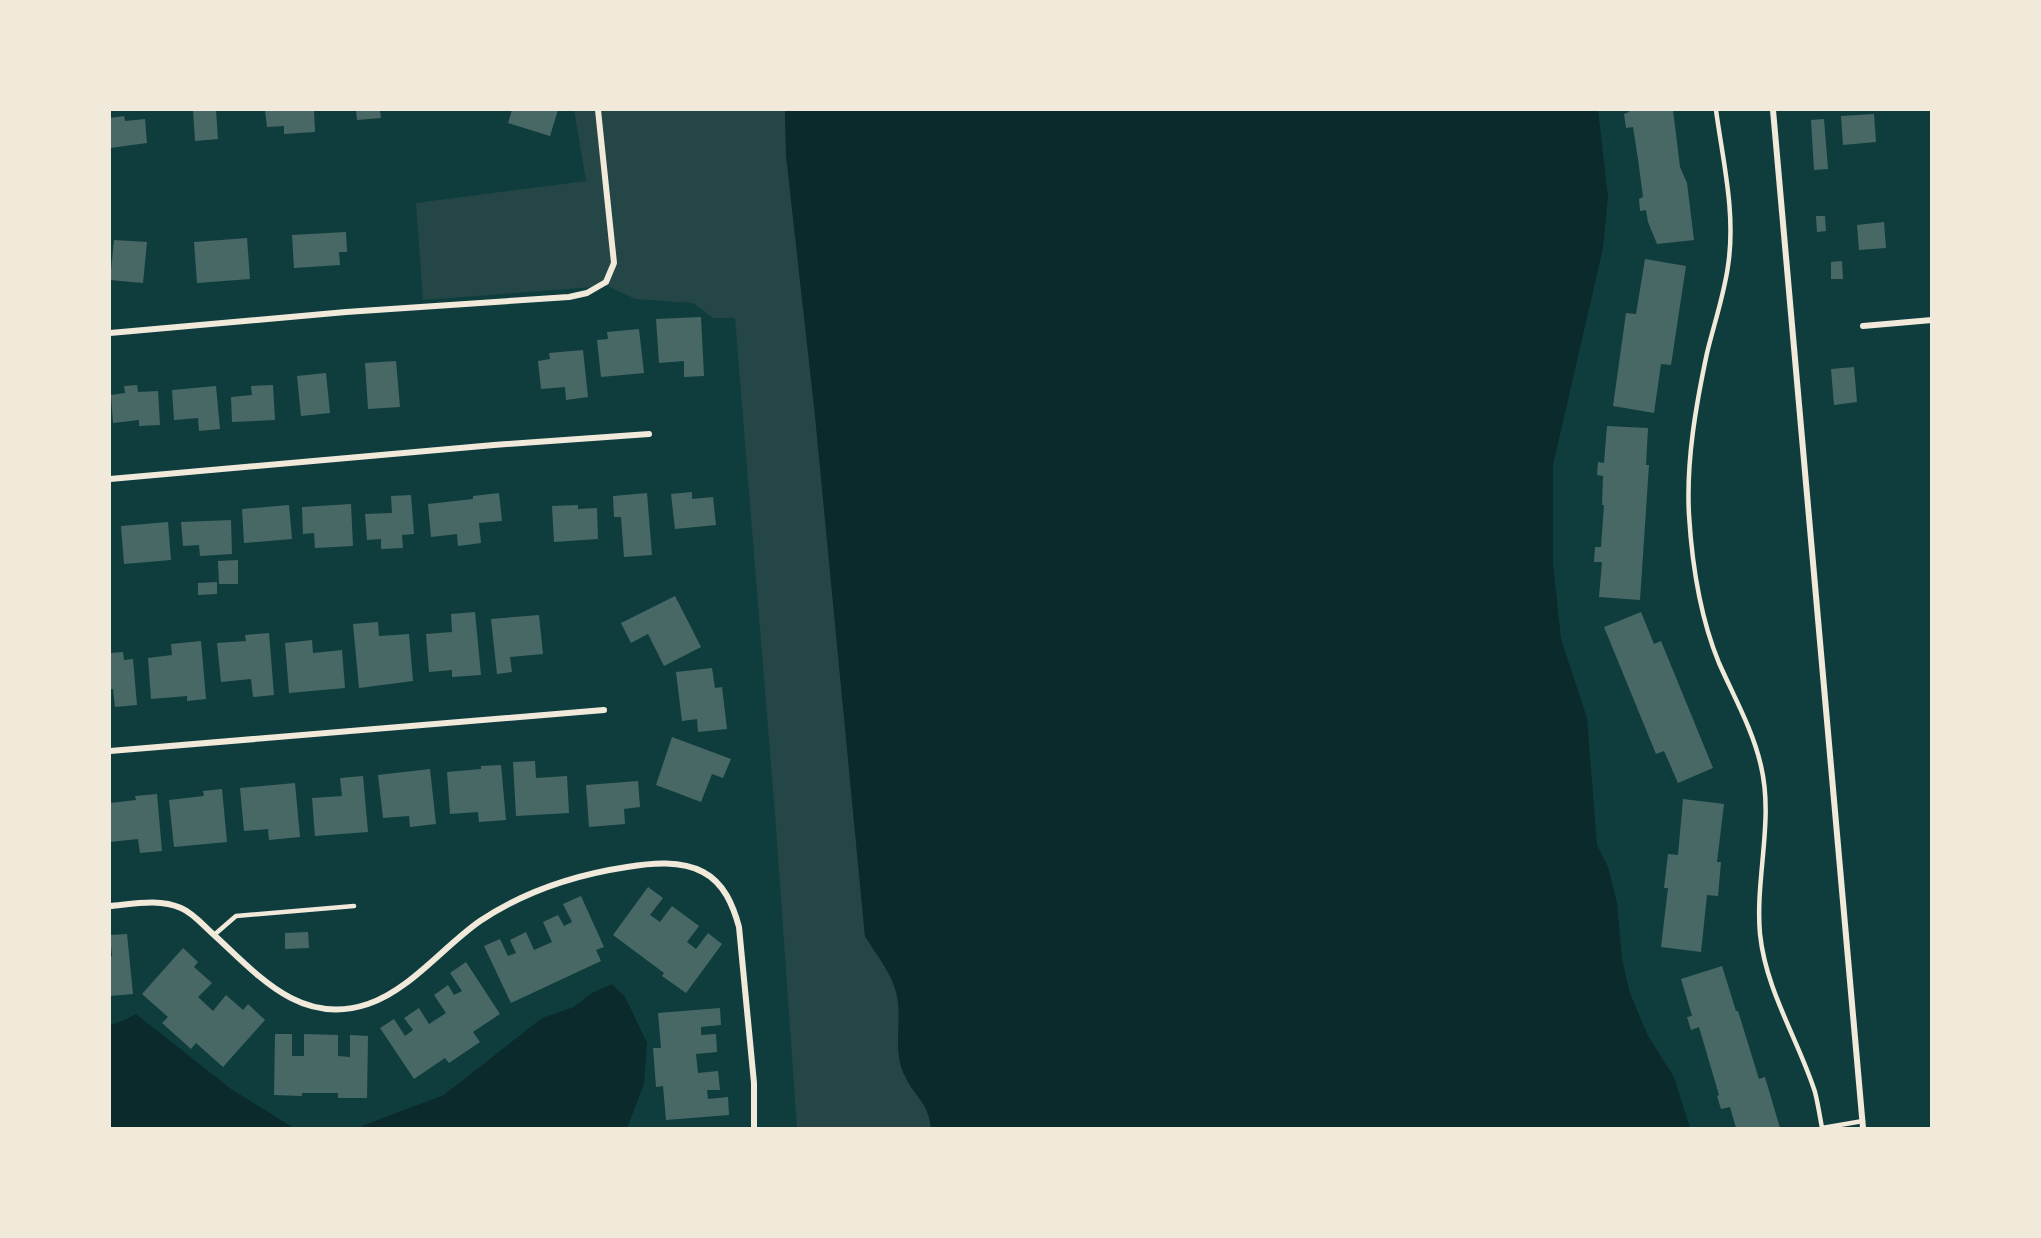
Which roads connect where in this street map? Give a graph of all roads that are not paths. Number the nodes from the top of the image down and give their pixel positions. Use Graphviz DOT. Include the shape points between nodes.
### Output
graph roads {
  1 [pos="598,110"];
  2 [pos="1716,110"];
  3 [pos="1773,110"];
  4 [pos="1932,320"];
  5 [pos="1863,326"];
  6 [pos="110,333"];
  7 [pos="649,434"];
  8 [pos="110,478"];
  9 [pos="604,711"];
  10 [pos="110,751"];
  11 [pos="110,906"];
  12 [pos="354,906"];
  13 [pos="214,935"];
  14 [pos="1863,1120"];
  15 [pos="754,1128"];
  16 [pos="1863,1128"];
  1 -- 6 [label="street" via="614,263 606,282 587,293"];
  2 -- 14 [label="lane" via="1728,183 1731,234 1728,269 1707,354 1691,446 1688,489 1692,551 1712,644 1761,766 1765,818 1761,934 1777,1000 1815,1094 1822,1128"];
  3 -- 14 [label="street"];
  4 -- 5 [label="street"];
  7 -- 8 [label="street"];
  9 -- 10 [label="street"];
  11 -- 13 [label="street" via="161,903 182,908"];
  12 -- 13 [label="lane" via="236,916"];
  13 -- 15 [label="street" via="283,995 303,1006 344,1009 367,1005 385,996 479,922 543,887 635,865 683,865 703,872 721,887 733,906 739,927 754,1083"];
  14 -- 16 [label="street"];
}
